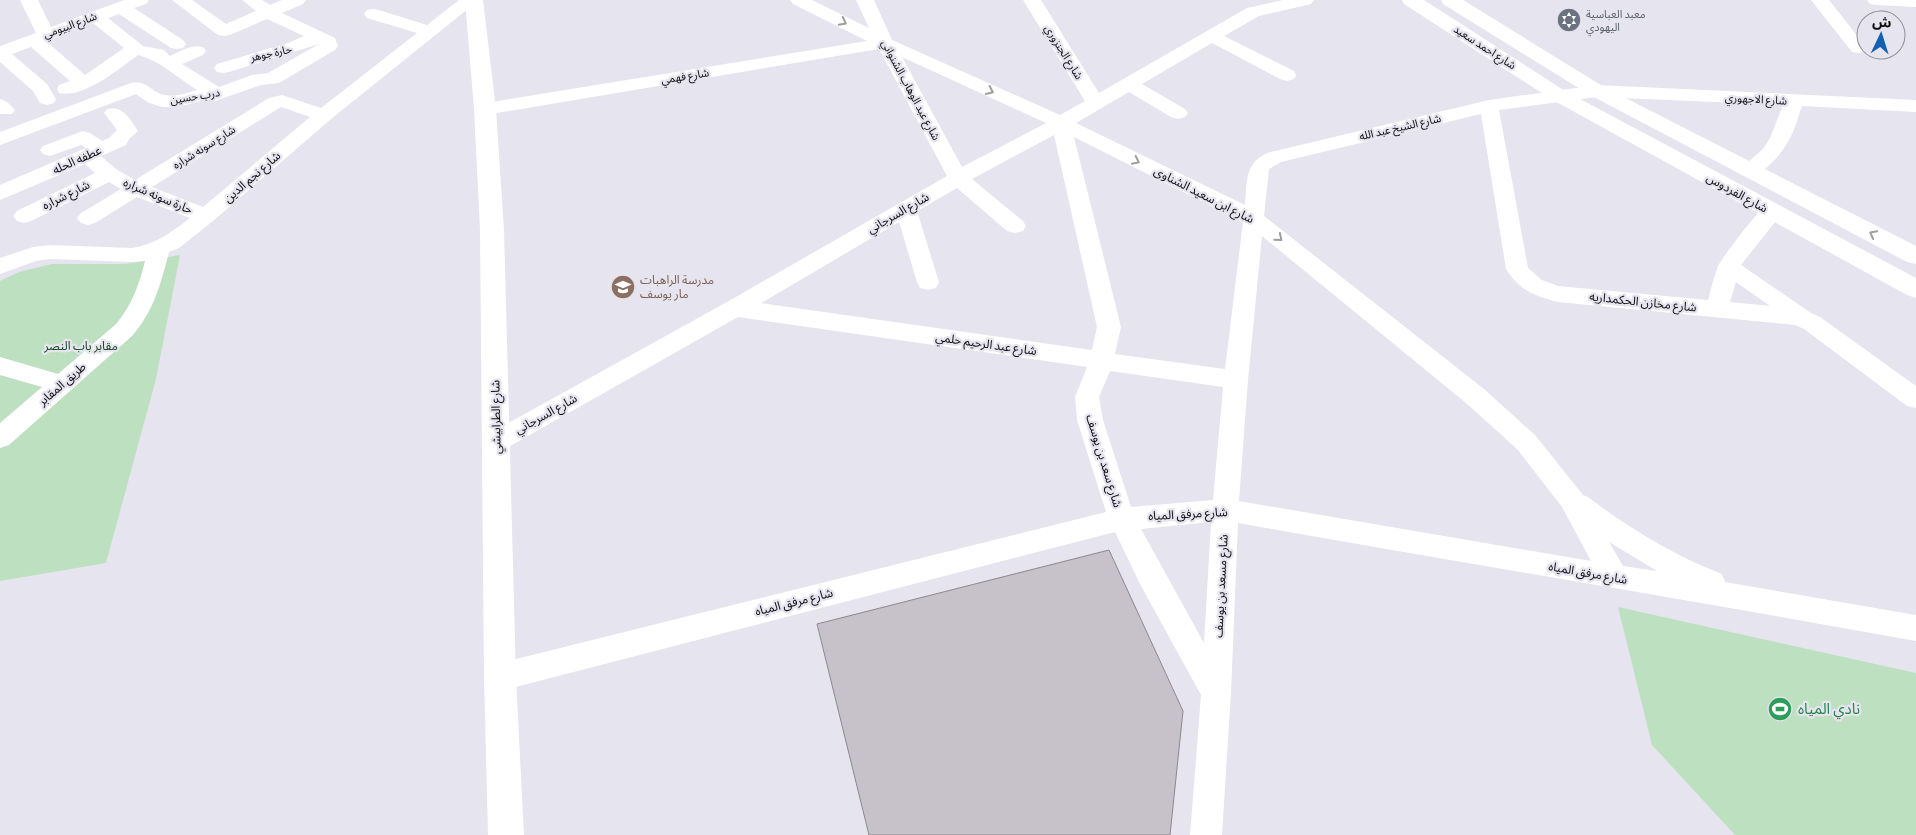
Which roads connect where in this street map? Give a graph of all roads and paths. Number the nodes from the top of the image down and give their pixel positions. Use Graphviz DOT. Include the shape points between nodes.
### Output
graph roads {
  1 [pos="29,0"];
  2 [pos="140,0"];
  3 [pos="251,0"];
  4 [pos="297,0"];
  5 [pos="470,0"];
  6 [pos="474,0"];
  7 [pos="799,0"];
  8 [pos="865,0"];
  9 [pos="1032,0"];
  10 [pos="1305,0"];
  11 [pos="1411,0"];
  12 [pos="1425,0"];
  13 [pos="1432,0"];
  14 [pos="1450,0"];
  15 [pos="1820,0"];
  16 [pos="1876,0"];
  17 [pos="1890,0"];
  18 [pos="190,2"];
  19 [pos="1916,2"];
  20 [pos="1246,6"];
  21 [pos="1470,6"];
  22 [pos="120,7"];
  23 [pos="269,13"];
  24 [pos="373,14"];
  25 [pos="95,16"];
  26 [pos="430,32"];
  27 [pos="39,36"];
  28 [pos="318,36"];
  29 [pos="1211,36"];
  30 [pos="885,43"];
  31 [pos="177,44"];
  32 [pos="1856,45"];
  33 [pos="135,50"];
  34 [pos="197,51"];
  35 [pos="0,52"];
  36 [pos="168,62"];
  37 [pos="222,68"];
  38 [pos="1287,75"];
  39 [pos="83,83"];
  40 [pos="1128,84"];
  41 [pos="66,89"];
  42 [pos="1597,91"];
  43 [pos="217,94"];
  44 [pos="1558,95"];
  45 [pos="47,99"];
  46 [pos="1795,100"];
  47 [pos="179,101"];
  48 [pos="1096,103"];
  49 [pos="1489,106"];
  50 [pos="1916,106"];
  51 [pos="485,109"];
  52 [pos="114,113"];
  53 [pos="1178,113"];
  54 [pos="194,114"];
  55 [pos="324,115"];
  56 [pos="1061,123"];
  57 [pos="0,139"];
  58 [pos="50,150"];
  59 [pos="94,152"];
  60 [pos="1749,170"];
  61 [pos="109,174"];
  62 [pos="958,178"];
  63 [pos="137,189"];
  64 [pos="0,194"];
  65 [pos="906,208"];
  66 [pos="1772,212"];
  67 [pos="24,216"];
  68 [pos="206,216"];
  69 [pos="88,218"];
  70 [pos="1255,219"];
  71 [pos="1015,226"];
  72 [pos="159,249"];
  73 [pos="1916,256"];
  74 [pos="0,266"];
  75 [pos="1729,267"];
  76 [pos="1916,275"];
  77 [pos="1916,280"];
  78 [pos="928,282"];
  79 [pos="1916,289"];
  80 [pos="735,308"];
  81 [pos="1716,310"];
  82 [pos="1807,320"];
  83 [pos="1102,361"];
  84 [pos="0,366"];
  85 [pos="1236,380"];
  86 [pos="62,384"];
  87 [pos="1916,399"];
  88 [pos="0,438"];
  89 [pos="496,442"];
  90 [pos="1571,499"];
  91 [pos="1225,510"];
  92 [pos="1122,519"];
  93 [pos="1614,577"];
  94 [pos="1750,598"];
  95 [pos="1916,628"];
  96 [pos="500,676"];
  97 [pos="1216,693"];
  98 [pos="506,835"];
  99 [pos="1206,835"];
  1 -- 27 [label="street"];
  2 -- 22 [label="street, شارع البيومي"];
  3 -- 23 [label="street"];
  4 -- 23 [label="street"];
  5 -- 26 [label="street, شارع نجم الدين"];
  6 -- 51 [label="main road, شارع الطرابيشي"];
  7 -- 30 [label="street, شارع ابن سعيد الشناوى, one-way"];
  8 -- 30 [label="street, شارع عبد الوهاب الشنواني"];
  9 -- 48 [label="street, شارع الجنزوري"];
  10 -- 20 [label="street, شارع السرجاني"];
  11 -- 44 [label="main road, شارع احمد سعيد"];
  12 -- 77 [label="main road" via="1549,78"];
  13 -- 76 [label="main road" via="1561,80"];
  14 -- 21 [label="main road, شارع احمد سعيد"];
  15 -- 32 [label="street"];
  16 -- 17 [label="street"];
  17 -- 19 [label="street"];
  18 -- 23 [label="street" via="224,31"];
  20 -- 29 [label="street, شارع السرجاني"];
  21 -- 42 [label="main road, شارع احمد سعيد"];
  22 -- 25 [label="street, شارع البيومي"];
  22 -- 31 [label="street"];
  23 -- 28 [label="street"];
  24 -- 26 [label="street"];
  25 -- 27 [label="street, شارع البيومي"];
  25 -- 33 [label="street"];
  26 -- 55 [label="street, شارع نجم الدين"];
  27 -- 35 [label="street, شارع البيومي"];
  27 -- 39 [label="street"];
  28 -- 37 [label="street, حارة جوهر" via="301,46"];
  28 -- 43 [label="street, درب حسين" via="329,42 329,46 286,72"];
  29 -- 38 [label="street"];
  29 -- 40 [label="street, شارع السرجاني"];
  30 -- 51 [label="street, شارع فهمي"];
  30 -- 56 [label="street, شارع ابن سعيد الشناوى, one-way"];
  30 -- 62 [label="street, شارع عبد الوهاب الشنواني"];
  33 -- 36 [label="street" via="158,54"];
  33 -- 39 [label="street"];
  34 -- 36 [label="street"];
  35 -- 45 [label="street" via="40,88"];
  36 -- 43 [label="street"];
  39 -- 41 [label="street"];
  40 -- 48 [label="street, شارع السرجاني"];
  40 -- 53 [label="street"];
  42 -- 44 [label="street, شارع الشيخ عبد الله"];
  42 -- 46 [label="street, شارع الاجهوري"];
  42 -- 60 [label="main road, شارع الفردوس"];
  43 -- 47 [label="street, درب حسين" via="206,93"];
  44 -- 49 [label="street, شارع الشيخ عبد الله"];
  44 -- 66 [label="main road, شارع الفردوس"];
  46 -- 50 [label="street, شارع الاجهوري"];
  46 -- 60 [label="street" via="1780,139 1770,153"];
  47 -- 54 [label="street"];
  47 -- 57 [label="street, درب حسين" via="156,99 138,87"];
  48 -- 56 [label="street, شارع السرجاني"];
  49 -- 70 [label="street, شارع الشيخ عبد الله" via="1264,162 1259,169"];
  49 -- 81 [label="street, شارع مخازن الحكمداريه" via="1517,269 1524,281 1558,294"];
  51 -- 89 [label="main road, شارع الطرابيشي" via="492,230"];
  52 -- 59 [label="street, عطفه الحله" via="128,132 118,141"];
  55 -- 63 [label="street, شارع سونه شراره" via="279,101"];
  55 -- 68 [label="street, شارع نجم الدين"];
  56 -- 62 [label="street, شارع السرجاني"];
  56 -- 70 [label="street, شارع ابن سعيد الشناوى, one-way"];
  56 -- 83 [label="street, شارع سعد بن يوسف" via="1108,327"];
  58 -- 59 [label="street, حارة سونه شراره" via="83,137"];
  59 -- 61 [label="street, حارة سونه شراره"];
  59 -- 64 [label="street, عطفه الحله"];
  73 -- 60 [label="main road, شارع الفردوس, one-way"];
  61 -- 63 [label="street, حارة سونه شراره"];
  61 -- 67 [label="street, شارع شراره"];
  62 -- 65 [label="street, شارع السرجاني"];
  62 -- 71 [label="street"];
  63 -- 68 [label="street, حارة سونه شراره"];
  63 -- 69 [label="street, شارع سونه شراره"];
  65 -- 78 [label="street"];
  65 -- 80 [label="street, شارع السرجاني"];
  66 -- 75 [label="street" via="1735,255"];
  66 -- 79 [label="main road, شارع الفردوس"];
  68 -- 72 [label="street, شارع نجم الدين"];
  70 -- 85 [label="street, شارع مسعد بن يوسف"];
  70 -- 90 [label="street, شارع ابن سعيد الشناوى, one-way" via="1475,396 1526,442"];
  72 -- 74 [label="street, شارع نجم الدين" via="119,256 49,252"];
  72 -- 86 [label="street, طريق المقابر" via="144,303 137,316"];
  75 -- 81 [label="street"];
  75 -- 82 [label="street"];
  80 -- 83 [label="street, شارع عبد الرحيم حلمي"];
  80 -- 89 [label="street, شارع السرجاني"];
  81 -- 82 [label="street, شارع مخازن الحكمداريه"];
  82 -- 87 [label="street, شارع مخازن الحكمداريه"];
  83 -- 85 [label="street, شارع عبد الرحيم حلمي"];
  83 -- 92 [label="street, شارع سعد بن يوسف" via="1087,398 1090,420"];
  84 -- 86 [label="street"];
  85 -- 91 [label="street, شارع مسعد بن يوسف"];
  86 -- 88 [label="street, طريق المقابر"];
  89 -- 96 [label="main road, شارع الطرابيشي"];
  90 -- 93 [label="street, شارع ابن سعيد الشناوى"];
  90 -- 94 [label="street, شارع ابن سعيد الشناوى" via="1652,556"];
  91 -- 92 [label="street, شارع مرفق المياه"];
  91 -- 93 [label="street, شارع مرفق المياه"];
  91 -- 97 [label="street, شارع مسعد بن يوسف"];
  92 -- 96 [label="street, شارع مرفق المياه"];
  92 -- 97 [label="street, شارع سعد بن يوسف"];
  93 -- 94 [label="street, شارع مرفق المياه"];
  94 -- 95 [label="street, شارع مرفق المياه"];
  96 -- 98 [label="main road, شارع الطرابيشي"];
  97 -- 99 [label="street, شارع مسعد بن يوسف"];
}
